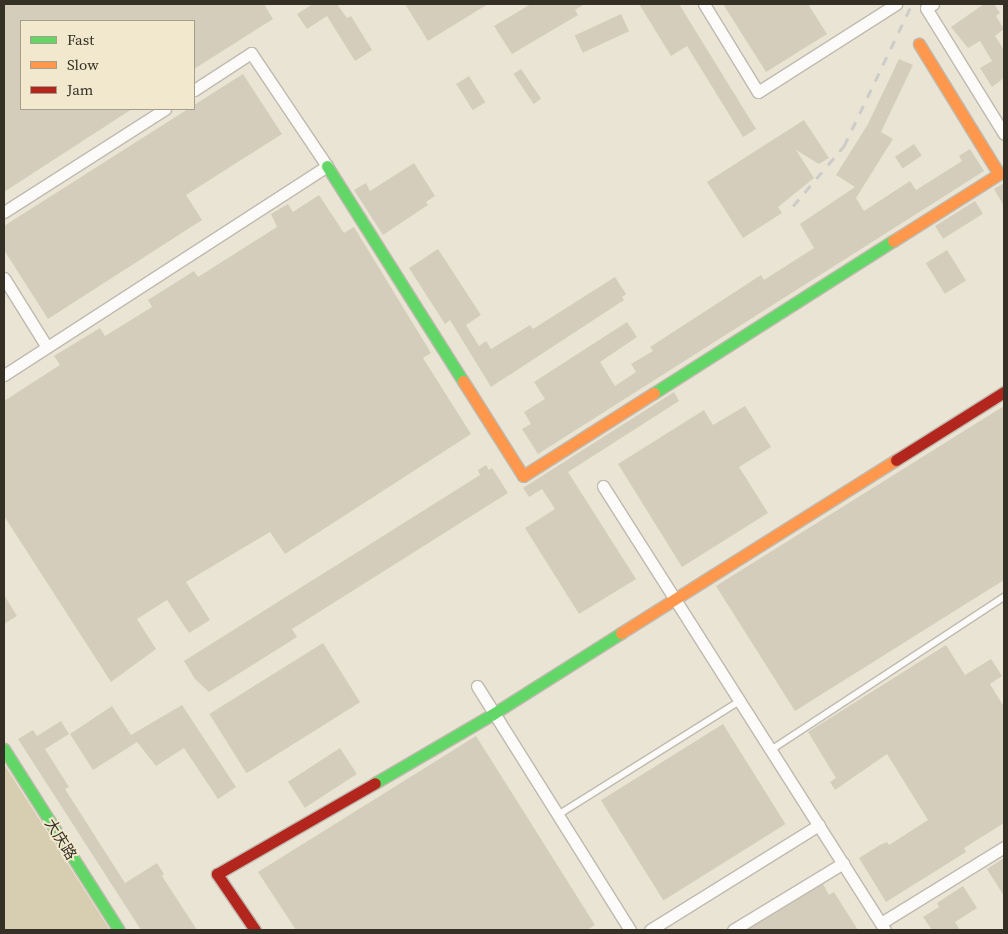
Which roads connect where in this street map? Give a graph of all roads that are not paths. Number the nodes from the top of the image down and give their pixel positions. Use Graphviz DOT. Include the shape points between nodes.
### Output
graph roads {
  1 [pos="704,4"];
  2 [pos="896,4"];
  3 [pos="933,4"];
  4 [pos="918,44"];
  5 [pos="195,89"];
  6 [pos="163,110"];
  7 [pos="1004,134"];
  8 [pos="327,166"];
  9 [pos="4,212"];
  10 [pos="4,278"];
  11 [pos="47,347"];
  12 [pos="4,375"];
  13 [pos="1004,392"];
  14 [pos="603,486"];
  15 [pos="1004,597"];
  16 [pos="676,599"];
  17 [pos="476,686"];
  18 [pos="740,700"];
  19 [pos="493,714"];
  20 [pos="4,749"];
  21 [pos="771,750"];
  22 [pos="557,816"];
  23 [pos="819,825"];
  24 [pos="1004,846"];
  25 [pos="843,863"];
  26 [pos="883,927"];
  27 [pos="119,930"];
  28 [pos="255,930"];
  29 [pos="630,930"];
  30 [pos="650,930"];
  31 [pos="733,930"];
  1 -- 2 [label="street" via="758,92"];
  3 -- 7 [label="street" via="926,8"];
  4 -- 8 [label="street" via="999,174 522,476"];
  5 -- 8 [label="street" via="251,53"];
  6 -- 9 [label="street"];
  8 -- 11 [label="street"];
  10 -- 11 [label="street"];
  11 -- 12 [label="street"];
  13 -- 16 [label="street"];
  14 -- 16 [label="street"];
  15 -- 21 [label="lane"];
  16 -- 18 [label="street"];
  16 -- 19 [label="street"];
  17 -- 19 [label="street"];
  18 -- 21 [label="street"];
  18 -- 22 [label="lane"];
  19 -- 22 [label="street"];
  19 -- 28 [label="street" via="218,874"];
  20 -- 27 [label="street, 大庆路"];
  21 -- 23 [label="street"];
  22 -- 29 [label="street"];
  23 -- 25 [label="street"];
  23 -- 30 [label="street"];
  24 -- 26 [label="street"];
  25 -- 26 [label="street"];
  25 -- 31 [label="street"];
}
